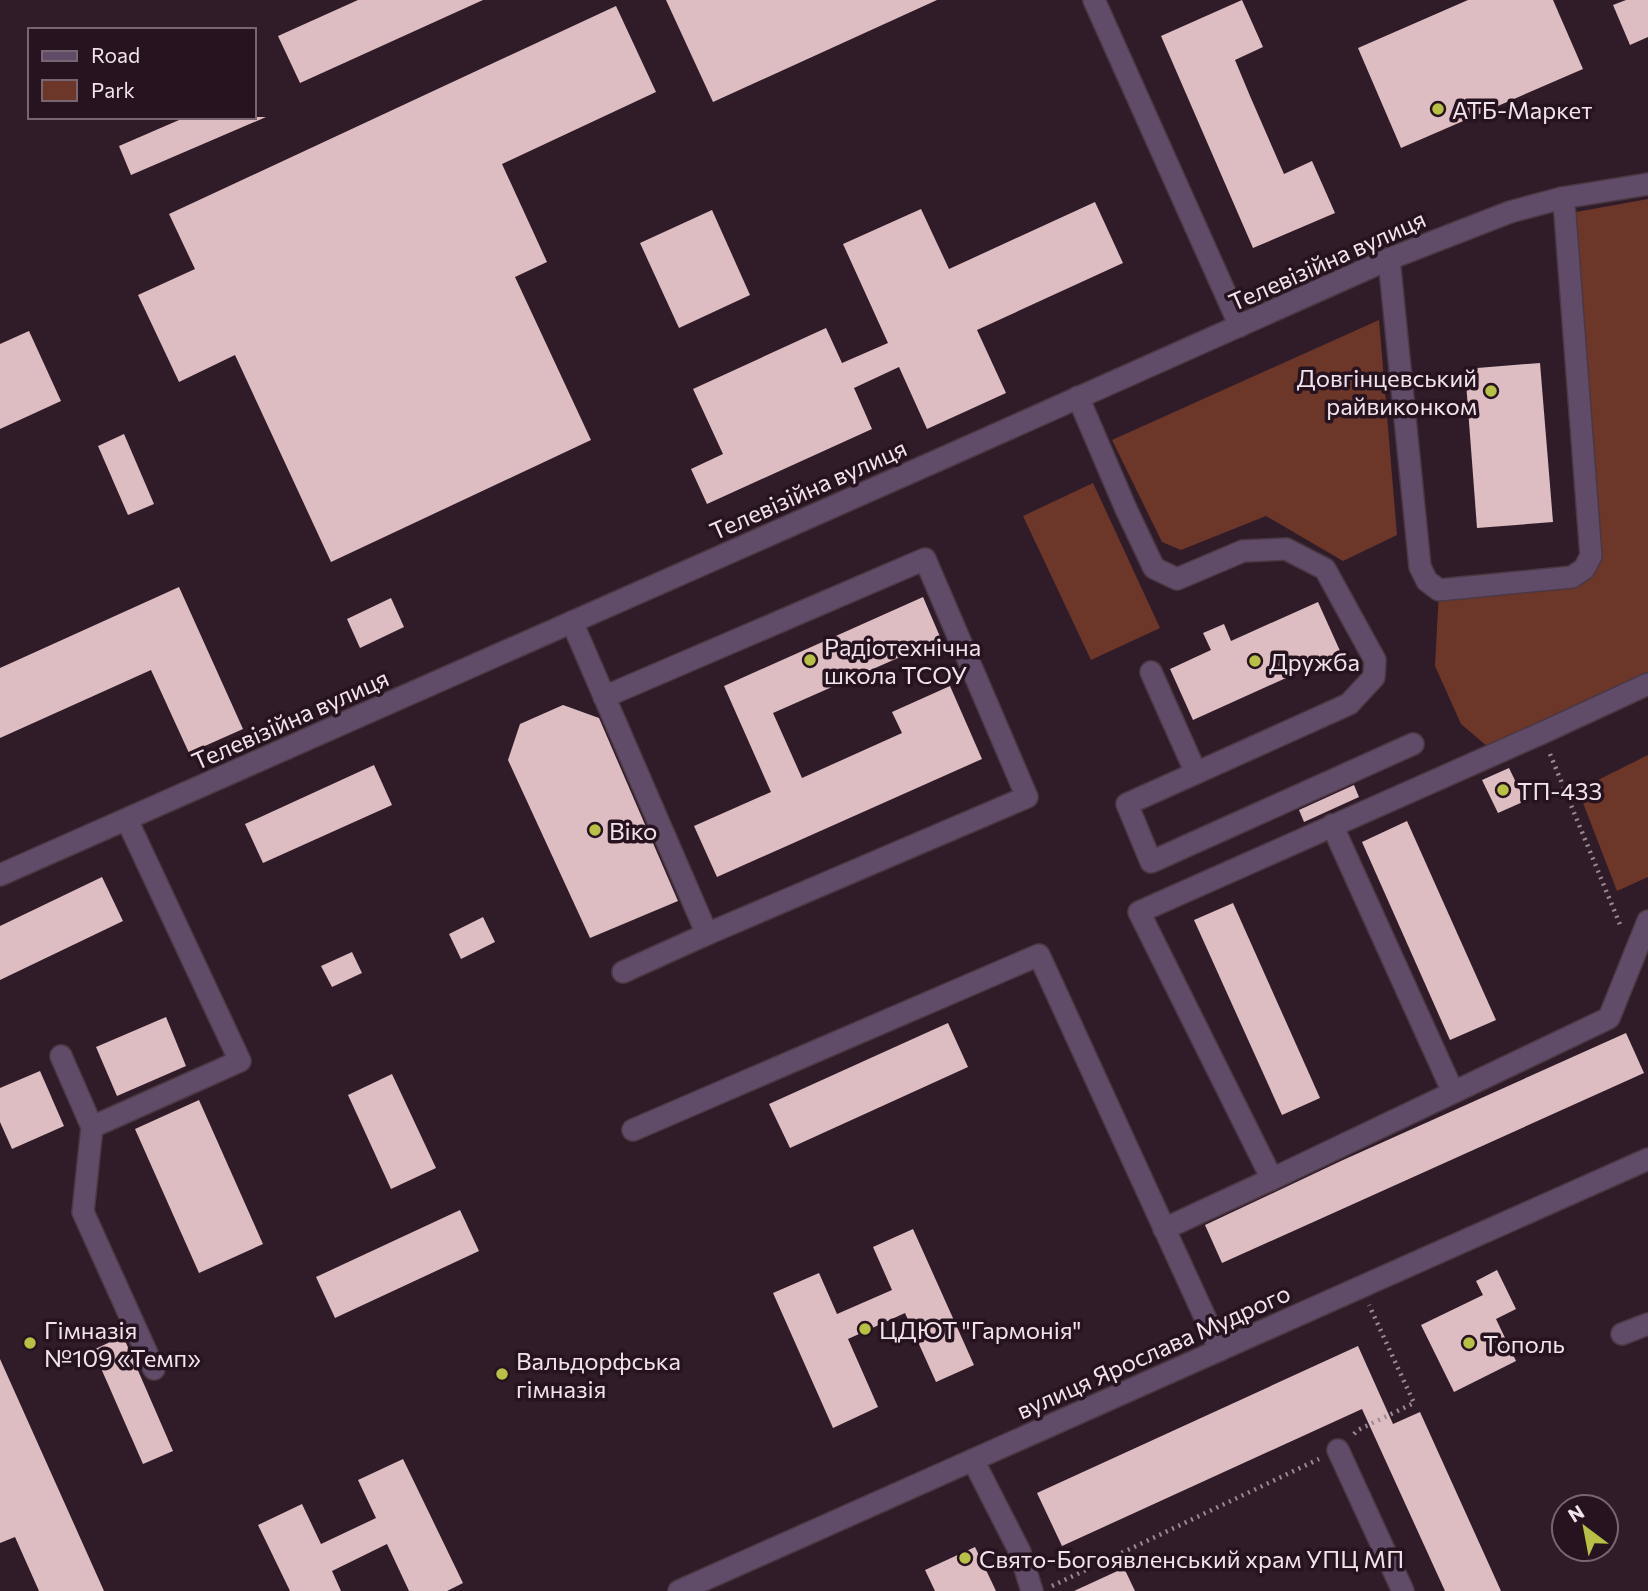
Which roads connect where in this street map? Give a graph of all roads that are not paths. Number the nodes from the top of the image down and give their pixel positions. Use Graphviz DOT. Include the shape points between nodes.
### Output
graph roads {
  1 [pos="1094,0"];
  2 [pos="1648,184"];
  3 [pos="1562,198"];
  4 [pos="1389,259"];
  5 [pos="1240,327"];
  6 [pos="1078,397"];
  7 [pos="572,622"];
  8 [pos="1151,672"];
  9 [pos="1648,684"];
  10 [pos="604,697"];
  11 [pos="1413,744"];
  12 [pos="1196,772"];
  13 [pos="127,820"];
  14 [pos="1332,825"];
  15 [pos="0,875"];
  16 [pos="1648,921"];
  17 [pos="706,934"];
  18 [pos="623,972"];
  19 [pos="61,1056"];
  20 [pos="1453,1092"];
  21 [pos="92,1127"];
  22 [pos="633,1130"];
  23 [pos="1648,1159"];
  24 [pos="1272,1180"];
  25 [pos="1164,1229"];
  26 [pos="1648,1324"];
  27 [pos="1622,1334"];
  28 [pos="1220,1350"];
  29 [pos="154,1369"];
  30 [pos="1338,1450"];
  31 [pos="973,1460"];
  32 [pos="679,1591"];
  33 [pos="1032,1591"];
  34 [pos="1403,1591"];
  1 -- 5 [label="street"];
  2 -- 3 [label="street, Телевізійна вулиця"];
  3 -- 4 [label="street, Телевізійна вулиця" via="1510,212"];
  3 -- 4 [label="street" via="1591,556 1572,578 1439,590 1427,581 1420,567"];
  4 -- 5 [label="street, Телевізійна вулиця"];
  5 -- 6 [label="street, Телевізійна вулиця"];
  6 -- 7 [label="street, Телевізійна вулиця"];
  6 -- 12 [label="street" via="1154,568 1177,579 1243,551 1286,549 1325,569 1375,660 1374,677 1349,704"];
  7 -- 10 [label="street"];
  7 -- 13 [label="street, Телевізійна вулиця"];
  8 -- 12 [label="street"];
  9 -- 14 [label="street"];
  10 -- 17 [label="street"];
  10 -- 17 [label="street" via="925,559 1027,797"];
  11 -- 12 [label="street" via="1151,862 1127,804"];
  13 -- 15 [label="street, Телевізійна вулиця"];
  13 -- 21 [label="street" via="240,1061"];
  14 -- 20 [label="street"];
  14 -- 24 [label="street" via="1139,912"];
  16 -- 20 [label="street" via="1609,1018"];
  17 -- 18 [label="street"];
  19 -- 21 [label="street"];
  20 -- 24 [label="street"];
  21 -- 29 [label="street" via="83,1212"];
  22 -- 25 [label="street" via="1040,955"];
  23 -- 28 [label="street, вулиця Ярослава Мудрого"];
  24 -- 25 [label="street"];
  25 -- 28 [label="street"];
  26 -- 27 [label="street"];
  28 -- 31 [label="street, вулиця Ярослава Мудрого"];
  30 -- 34 [label="street"];
  31 -- 32 [label="street, вулиця Ярослава Мудрого"];
  31 -- 33 [label="street" via="1020,1552"];
}
